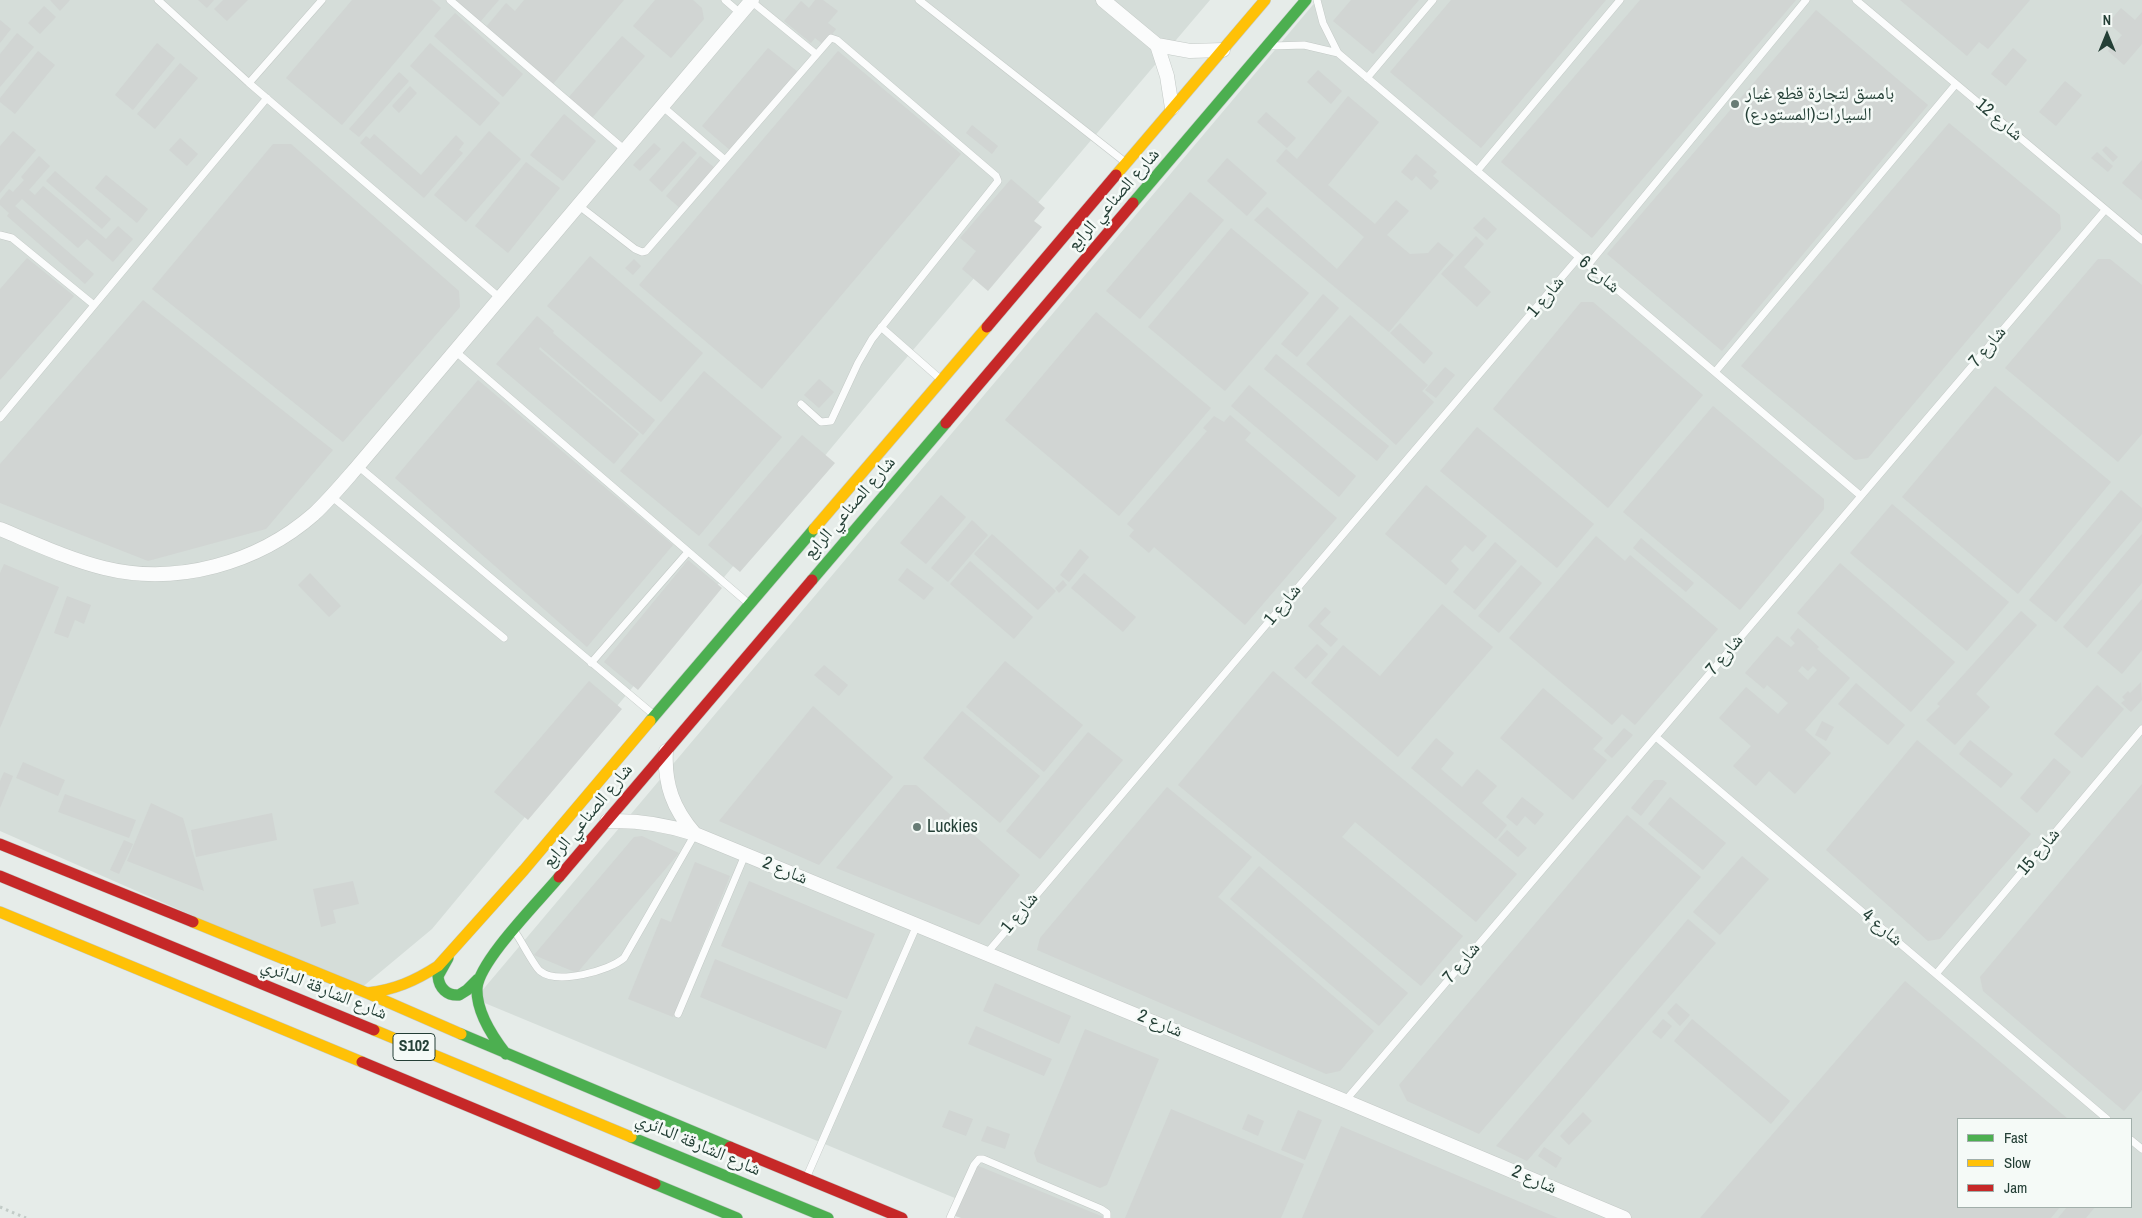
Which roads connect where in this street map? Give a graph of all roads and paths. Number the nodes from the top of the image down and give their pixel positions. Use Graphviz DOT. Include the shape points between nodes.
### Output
graph roads {
  1 [pos="158,0"];
  2 [pos="322,0"];
  3 [pos="450,0"];
  4 [pos="725,0"];
  5 [pos="919,0"];
  6 [pos="1104,0"];
  7 [pos="1265,0"];
  8 [pos="1306,0"];
  9 [pos="1317,0"];
  10 [pos="1433,0"];
  11 [pos="1620,0"];
  12 [pos="1806,0"];
  13 [pos="1856,0"];
  14 [pos="751,1"];
  15 [pos="740,13"];
  16 [pos="1157,45"];
  17 [pos="1269,46"];
  18 [pos="1223,50"];
  19 [pos="1338,53"];
  20 [pos="816,54"];
  21 [pos="1367,78"];
  22 [pos="249,83"];
  23 [pos="1956,84"];
  24 [pos="267,98"];
  25 [pos="662,106"];
  26 [pos="1172,108"];
  27 [pos="625,150"];
  28 [pos="725,160"];
  29 [pos="1126,163"];
  30 [pos="1477,171"];
  31 [pos="578,205"];
  32 [pos="2105,210"];
  33 [pos="0,235"];
  34 [pos="2142,240"];
  35 [pos="1579,257"];
  36 [pos="1588,265"];
  37 [pos="500,298"];
  38 [pos="94,305"];
  39 [pos="881,327"];
  40 [pos="455,351"];
  41 [pos="1715,372"];
  42 [pos="942,380"];
  43 [pos="802,404"];
  44 [pos="0,418"];
  45 [pos="358,466"];
  46 [pos="331,496"];
  47 [pos="1861,496"];
  48 [pos="0,529"];
  49 [pos="688,552"];
  50 [pos="750,604"];
  51 [pos="504,638"];
  52 [pos="592,663"];
  53 [pos="655,716"];
  54 [pos="2142,729"];
  55 [pos="1656,737"];
  56 [pos="666,750"];
  57 [pos="607,821"];
  58 [pos="695,834"];
  59 [pos="0,844"];
  60 [pos="745,855"];
  61 [pos="0,876"];
  62 [pos="0,912"];
  63 [pos="917,924"];
  64 [pos="514,929"];
  65 [pos="452,952"];
  66 [pos="986,953"];
  67 [pos="1936,974"];
  68 [pos="478,979"];
  69 [pos="367,994"];
  70 [pos="678,1014"];
  71 [pos="506,1054"];
  72 [pos="1345,1101"];
  73 [pos="2106,1118"];
  74 [pos="2132,1141"];
  75 [pos="2142,1149"];
  76 [pos="806,1178"];
  77 [pos="0,1207"];
  78 [pos="26,1218"];
  79 [pos="737,1218"];
  80 [pos="828,1218"];
  81 [pos="902,1218"];
  82 [pos="950,1218"];
  83 [pos="1107,1218"];
  84 [pos="1624,1218"];
  1 -- 22 [label="lane"];
  2 -- 22 [label="lane"];
  3 -- 27 [label="lane"];
  4 -- 15 [label="lane"];
  5 -- 29 [label="lane"];
  6 -- 16 [label="street"];
  7 -- 18 [label="main road, شارع الصناعي الرابع"];
  8 -- 17 [label="main road, شارع الصناعي الرابع"];
  9 -- 19 [label="lane, شارع 6" via="1323,23"];
  10 -- 21 [label="lane"];
  11 -- 30 [label="lane"];
  12 -- 36 [label="lane"];
  13 -- 23 [label="lane, شارع 12"];
  14 -- 15 [label="street"];
  14 -- 20 [label="lane"];
  15 -- 25 [label="street"];
  16 -- 18 [label="street"];
  16 -- 26 [label="street" via="1167,76"];
  17 -- 19 [label="lane, شارع 6" via="1304,45"];
  17 -- 56 [label="main road, شارع الصناعي الرابع"];
  18 -- 26 [label="main road, شارع الصناعي الرابع"];
  19 -- 21 [label="lane, شارع 6"];
  20 -- 28 [label="lane"];
  20 -- 39 [label="lane" via="831,38 837,40 998,179"];
  21 -- 30 [label="lane, شارع 6"];
  22 -- 24 [label="lane"];
  23 -- 32 [label="lane, شارع 12"];
  23 -- 41 [label="lane"];
  24 -- 37 [label="lane"];
  24 -- 38 [label="lane"];
  25 -- 27 [label="street"];
  25 -- 28 [label="lane"];
  26 -- 29 [label="main road, شارع الصناعي الرابع"];
  27 -- 31 [label="street"];
  28 -- 31 [label="lane" via="649,248 642,252 635,250"];
  29 -- 42 [label="main road, شارع الصناعي الرابع"];
  30 -- 35 [label="lane, شارع 6"];
  31 -- 37 [label="street"];
  32 -- 34 [label="lane, شارع 12"];
  32 -- 47 [label="lane, شارع 7"];
  33 -- 38 [label="lane" via="12,238"];
  35 -- 36 [label="lane, شارع 6"];
  35 -- 66 [label="lane, شارع 1"];
  36 -- 41 [label="lane, شارع 6"];
  37 -- 40 [label="street"];
  38 -- 44 [label="lane"];
  39 -- 42 [label="lane"];
  39 -- 43 [label="lane" via="858,363 831,421 821,422"];
  40 -- 45 [label="street"];
  40 -- 49 [label="lane"];
  41 -- 47 [label="lane, شارع 6"];
  42 -- 50 [label="main road, شارع الصناعي الرابع"];
  45 -- 46 [label="street"];
  45 -- 52 [label="lane"];
  46 -- 48 [label="street" via="294,529 251,554 220,565 179,573 154,574 105,568 81,562"];
  46 -- 51 [label="lane"];
  47 -- 55 [label="lane, شارع 7"];
  49 -- 50 [label="lane"];
  49 -- 52 [label="lane"];
  50 -- 53 [label="main road, شارع الصناعي الرابع"];
  52 -- 53 [label="lane"];
  53 -- 65 [label="main road, شارع الصناعي الرابع"];
  54 -- 67 [label="lane, شارع 15"];
  55 -- 67 [label="lane, شارع 4"];
  55 -- 72 [label="lane, شارع 7"];
  56 -- 57 [label="main road, شارع الصناعي الرابع"];
  56 -- 58 [label="street, شارع 2" via="665,768 670,796"];
  57 -- 58 [label="street, شارع 2" via="652,822"];
  57 -- 64 [label="main road, شارع الصناعي الرابع"];
  58 -- 60 [label="street, شارع 2"];
  58 -- 64 [label="lane" via="624,958 616,965 559,978 540,971"];
  59 -- 69 [label="main road"];
  60 -- 63 [label="street, شارع 2"];
  60 -- 70 [label="lane"];
  61 -- 80 [label="main road, شارع الشارقة الدائري / S102"];
  62 -- 79 [label="main road, S102"];
  63 -- 66 [label="street, شارع 2"];
  63 -- 76 [label="lane"];
  64 -- 68 [label="main road, شارع الصناعي الرابع"];
  65 -- 68 [label="main road, شارع الصناعي الرابع" via="438,975 442,989 456,996 464,993"];
  65 -- 69 [label="main road, شارع الصناعي الرابع" via="438,966 414,981"];
  66 -- 72 [label="street, شارع 2"];
  67 -- 73 [label="lane, شارع 4"];
  68 -- 71 [label="main road" via="478,995 487,1027"];
  69 -- 71 [label="main road"];
  71 -- 76 [label="main road"];
  72 -- 84 [label="street, شارع 2"];
  74 -- 75 [label="lane"];
  76 -- 81 [label="main road"];
  77 -- 78 [label="path"];
  82 -- 83 [label="lane" via="974,1165 982,1158 1101,1209 1107,1213"];
}
